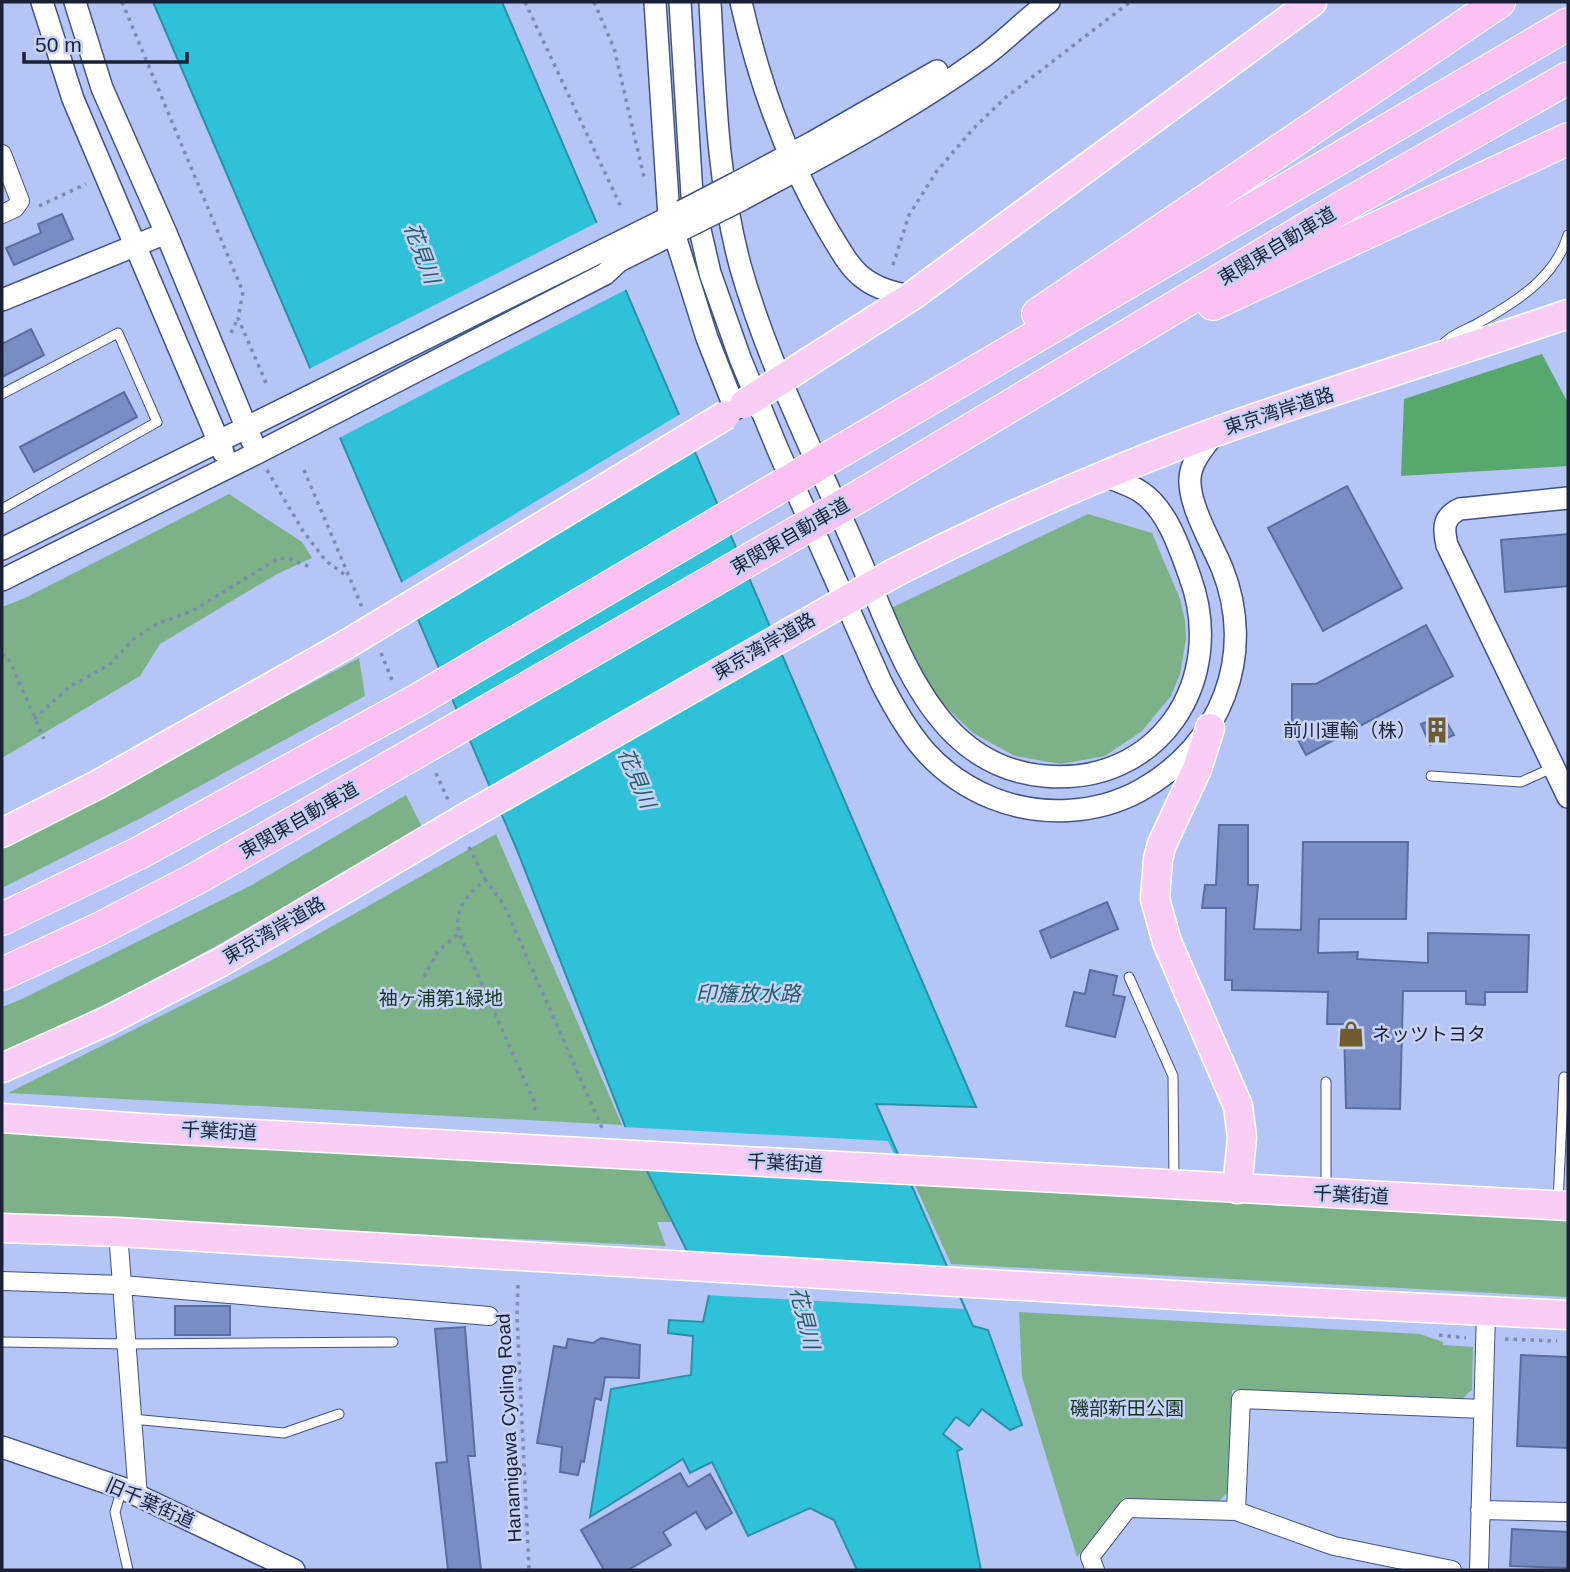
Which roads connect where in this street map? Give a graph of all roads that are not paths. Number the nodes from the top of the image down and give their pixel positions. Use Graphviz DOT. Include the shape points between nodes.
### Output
graph roads {
  1 [pos="42,2"];
  2 [pos="75,2"];
  3 [pos="655,2"];
  4 [pos="680,2"];
  5 [pos="710,2"];
  6 [pos="741,2"];
  7 [pos="1312,2"];
  8 [pos="1499,2"];
  9 [pos="1045,5"];
  10 [pos="1568,24"];
  11 [pos="1568,78"];
  12 [pos="1568,139"];
  13 [pos="2,154"];
  14 [pos="792,163"];
  15 [pos="10,209"];
  16 [pos="678,222"];
  17 [pos="166,233"];
  18 [pos="1568,234"];
  19 [pos="136,246"];
  20 [pos="615,253"];
  21 [pos="912,296"];
  22 [pos="2,300"];
  23 [pos="1568,314"];
  24 [pos="1123,337"];
  25 [pos="1431,361"];
  26 [pos="2,394"];
  27 [pos="735,410"];
  28 [pos="908,411"];
  29 [pos="246,429"];
  30 [pos="1215,433"];
  31 [pos="218,442"];
  32 [pos="262,461"];
  33 [pos="229,467"];
  34 [pos="1105,476"];
  35 [pos="1568,498"];
  36 [pos="2,509"];
  37 [pos="2,549"];
  38 [pos="2,580"];
  39 [pos="1210,728"];
  40 [pos="1554,767"];
  41 [pos="1431,776"];
  42 [pos="1568,797"];
  43 [pos="2,833"];
  44 [pos="2,919"];
  45 [pos="2,974"];
  46 [pos="1129,977"];
  47 [pos="2,1068"];
  48 [pos="1564,1077"];
  49 [pos="1326,1082"];
  50 [pos="3,1118"];
  51 [pos="1174,1186"];
  52 [pos="1237,1189"];
  53 [pos="1326,1194"];
  54 [pos="1563,1206"];
  55 [pos="2,1228"];
  56 [pos="118,1232"];
  57 [pos="2,1281"];
  58 [pos="122,1285"];
  59 [pos="1486,1311"];
  60 [pos="1568,1315"];
  61 [pos="489,1316"];
  62 [pos="2,1342"];
  63 [pos="393,1342"];
  64 [pos="127,1344"];
  65 [pos="1483,1409"];
  66 [pos="339,1414"];
  67 [pos="132,1419"];
  68 [pos="2,1447"];
  69 [pos="130,1492"];
  70 [pos="1480,1510"];
  71 [pos="1236,1511"];
  72 [pos="1568,1512"];
  73 [pos="128,1570"];
  74 [pos="294,1570"];
  75 [pos="1095,1570"];
  76 [pos="1452,1570"];
  77 [pos="1479,1570"];
  1 -- 19 [label="street" via="73,99"];
  2 -- 17 [label="street" via="102,88"];
  3 -- 16 [label="street"];
  4 -- 39 [label="street" via="692,195 710,273 778,450 900,720 935,762 970,787 1012,804 1054,811 1098,807 1129,796 1164,775"];
  5 -- 34 [label="street" via="719,157 726,200 741,267 770,352 922,693 969,747 988,761 1027,775 1082,776 1128,761 1172,722 1197,673 1201,612 1168,524 1139,490"];
  6 -- 14 [label="street"];
  7 -- 21 [label="highway"];
  8 -- 28 [label="highway" via="945,376"];
  9 -- 14 [label="street"];
  10 -- 28 [label="highway"];
  11 -- 24 [label="highway, 東関東自動車道"];
  12 -- 24 [label="highway" via="1158,330"];
  13 -- 15 [label="street" via="20,201"];
  14 -- 16 [label="street, bridge"];
  14 -- 21 [label="street" via="843,254 862,277 889,292"];
  16 -- 20 [label="street"];
  16 -- 27 [label="street" via="707,338"];
  17 -- 19 [label="street"];
  17 -- 29 [label="street"];
  18 -- 25 [label="lane" via="1550,272 1519,299 1444,340"];
  19 -- 22 [label="street"];
  19 -- 31 [label="street"];
  20 -- 29 [label="street"];
  20 -- 32 [label="street" via="605,274 321,420"];
  21 -- 27 [label="highway, bridge"];
  23 -- 25 [label="highway, 東京湾岸道路"];
  24 -- 45 [label="highway, 東関東自動車道, bridge" via="434,758"];
  25 -- 30 [label="highway, 東京湾岸道路"];
  26 -- 36 [label="lane" via="118,333 157,422"];
  27 -- 43 [label="highway, bridge" via="347,644 97,785"];
  28 -- 44 [label="highway, bridge" via="403,691 139,853"];
  29 -- 31 [label="street"];
  29 -- 32 [label="street"];
  30 -- 34 [label="highway, 東京湾岸道路"];
  30 -- 39 [label="street" via="1198,456 1189,480 1229,586 1236,621 1230,680"];
  31 -- 33 [label="street"];
  31 -- 37 [label="street"];
  32 -- 33 [label="street"];
  33 -- 38 [label="street"];
  34 -- 47 [label="highway, 東京湾岸道路, bridge" via="985,527 894,573 458,814 221,962"];
  35 -- 40 [label="street" via="1460,509 1445,521 1444,533"];
  39 -- 52 [label="highway" via="1197,769 1161,844 1155,899 1167,942 1238,1106 1242,1138"];
  40 -- 41 [label="lane" via="1521,782"];
  40 -- 42 [label="street"];
  46 -- 51 [label="lane" via="1172,1076"];
  48 -- 54 [label="lane"];
  49 -- 53 [label="lane"];
  50 -- 51 [label="highway, 千葉街道"];
  51 -- 52 [label="highway, 千葉街道"];
  52 -- 53 [label="highway, 千葉街道"];
  53 -- 54 [label="highway, 千葉街道"];
  55 -- 56 [label="highway"];
  56 -- 58 [label="street"];
  56 -- 59 [label="highway"];
  57 -- 58 [label="street"];
  58 -- 61 [label="street"];
  58 -- 64 [label="street"];
  59 -- 60 [label="highway"];
  59 -- 65 [label="street"];
  62 -- 64 [label="lane"];
  63 -- 64 [label="lane"];
  64 -- 67 [label="street"];
  65 -- 70 [label="street"];
  65 -- 71 [label="street" via="1241,1399"];
  66 -- 67 [label="lane" via="284,1433"];
  67 -- 69 [label="street"];
  68 -- 69 [label="street, 旧千葉街道"];
  69 -- 73 [label="lane" via="115,1512"];
  69 -- 74 [label="street, 旧千葉街道"];
  70 -- 72 [label="street"];
  70 -- 77 [label="street"];
  71 -- 75 [label="street" via="1128,1508 1090,1557"];
  71 -- 76 [label="street" via="1334,1546"];
}
